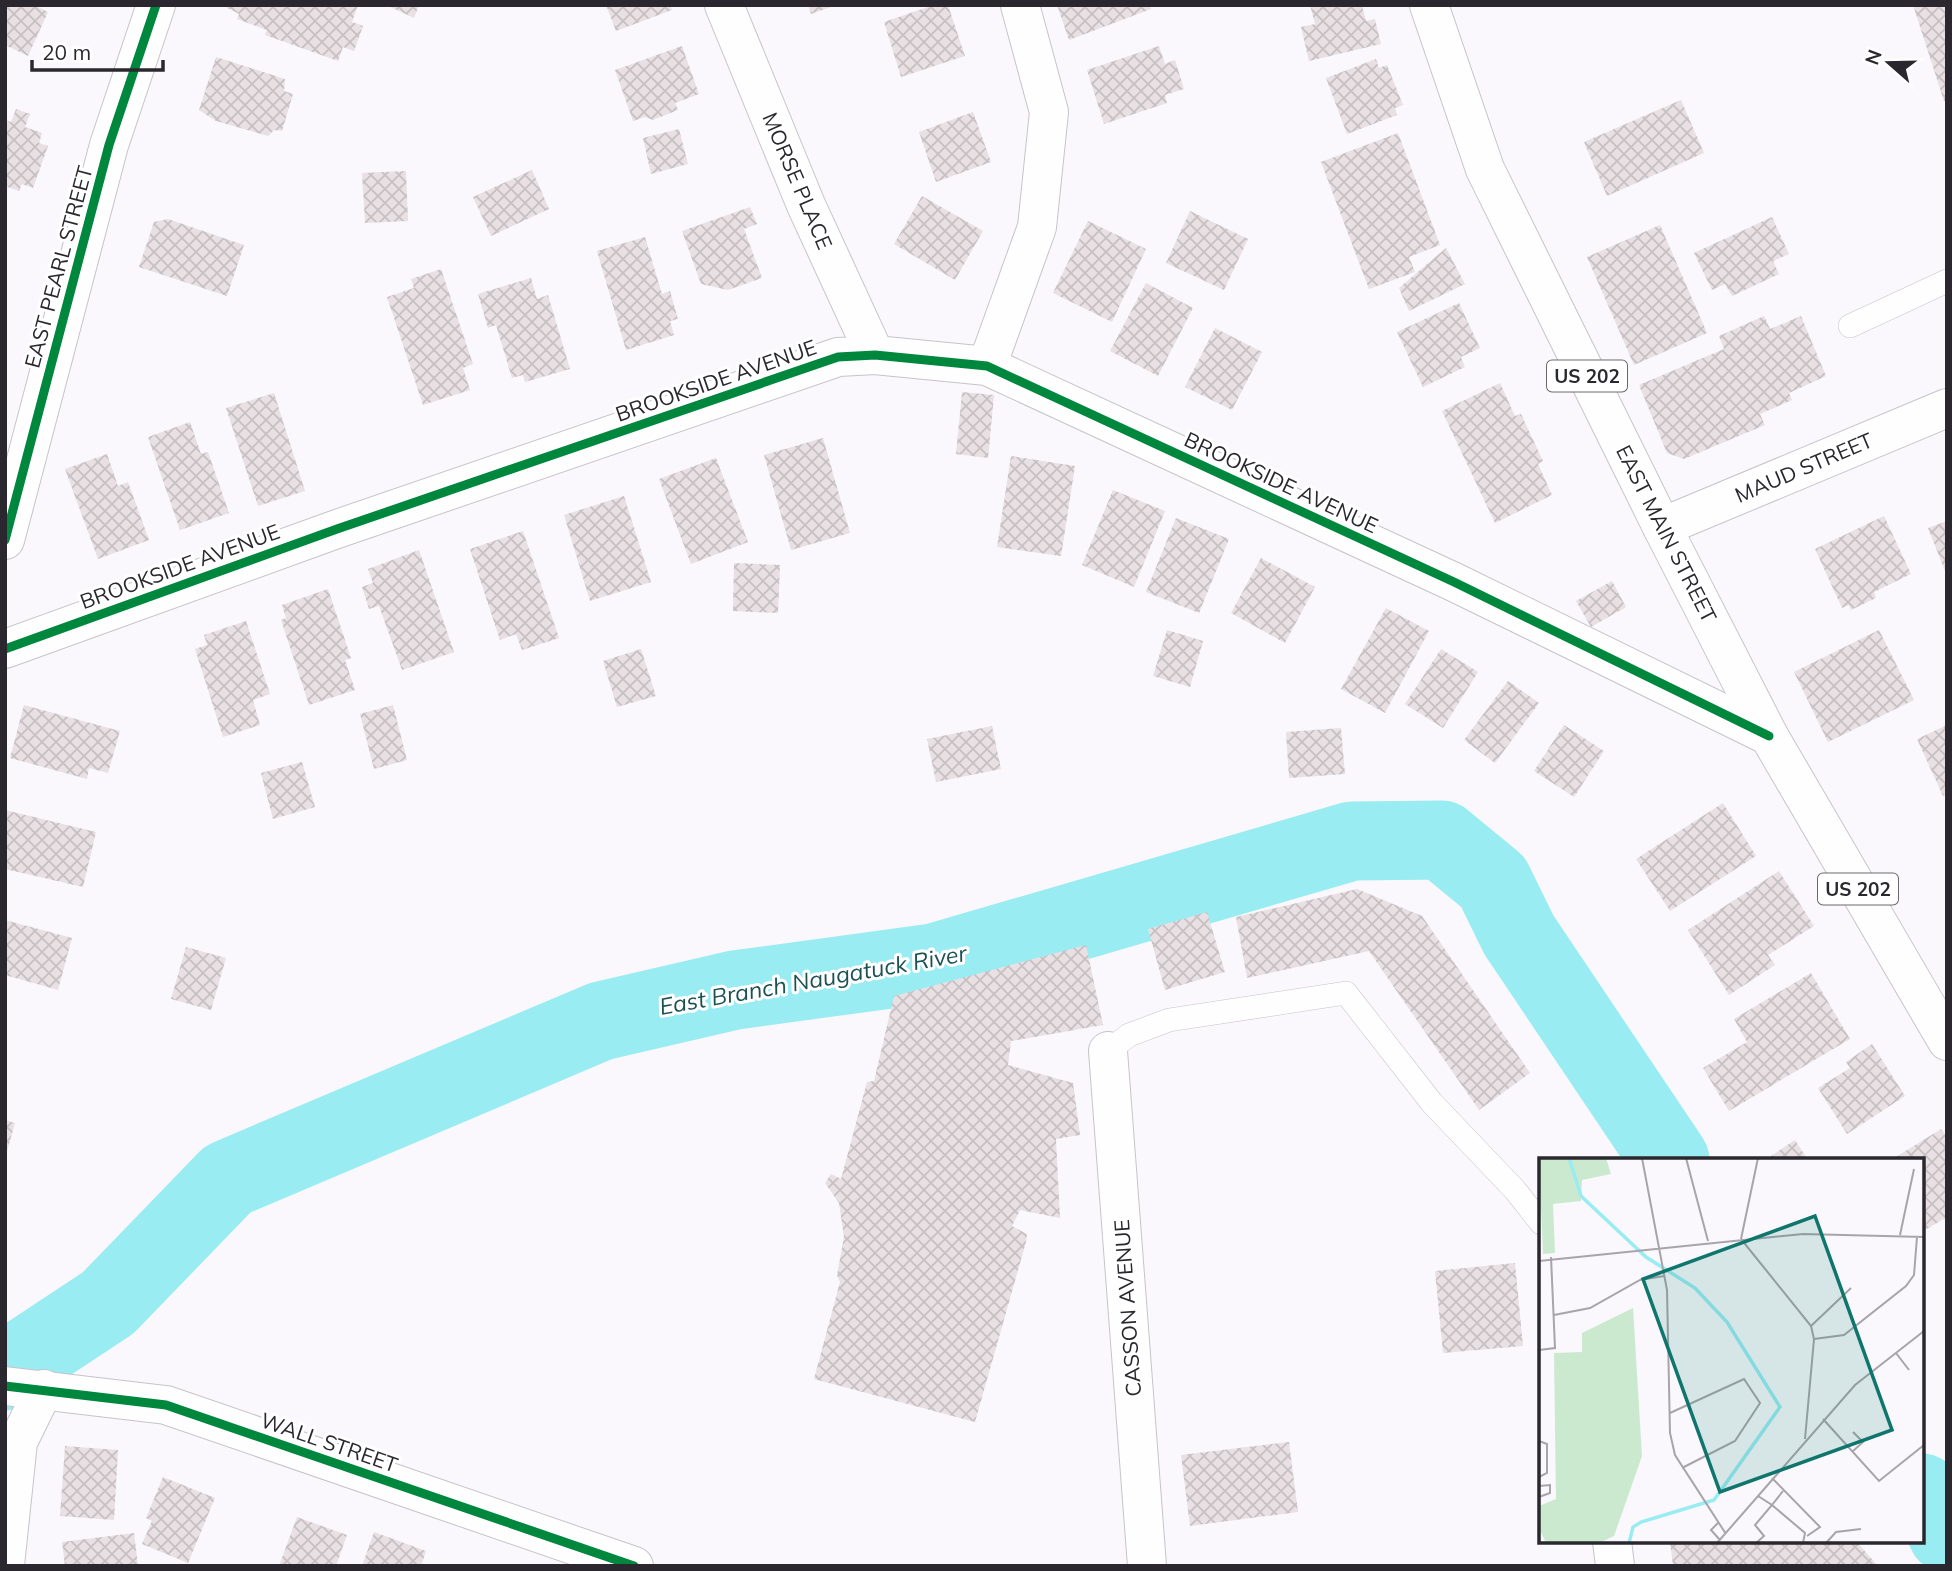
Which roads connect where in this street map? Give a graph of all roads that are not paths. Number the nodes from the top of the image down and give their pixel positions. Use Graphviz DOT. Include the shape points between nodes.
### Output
graph roads {
  1 [pos="156,5"];
  2 [pos="724,5"];
  3 [pos="1020,5"];
  4 [pos="1429,5"];
  5 [pos="1947,281"];
  6 [pos="1850,326"];
  7 [pos="875,355"];
  8 [pos="987,366"];
  9 [pos="1947,408"];
  10 [pos="1662,527"];
  11 [pos="5,540"];
  12 [pos="5,649"];
  13 [pos="1769,736"];
  14 [pos="1947,1041"];
  15 [pos="1108,1051"];
  16 [pos="1539,1220"];
  17 [pos="28,1388"];
  18 [pos="1612,1543"];
  19 [pos="5,1565"];
  20 [pos="634,1566"];
  21 [pos="1147,1566"];
  22 [pos="1615,1566"];
  1 -- 11 [label="main road, EAST PEARL STREET" via="109,145"];
  2 -- 7 [label="main road, MORSE PLACE" via="806,205"];
  3 -- 8 [label="main road" via="1049,112 1037,227"];
  4 -- 10 [label="main road, EAST MAIN STREET / US 202" via="1485,169"];
  5 -- 6 [label="lane"];
  7 -- 8 [label="main road, BROOKSIDE AVENUE"];
  7 -- 12 [label="main road, BROOKSIDE AVENUE" via="838,357"];
  8 -- 13 [label="main road, BROOKSIDE AVENUE" via="1466,588"];
  9 -- 10 [label="main road, MAUD STREET"];
  10 -- 13 [label="main road, EAST MAIN STREET / US 202"];
  13 -- 14 [label="main road, EAST MAIN STREET / US 202"];
  15 -- 16 [label="lane" via="1129,1035 1169,1020 1346,993 1432,1103"];
  15 -- 21 [label="main road, CASSON AVENUE"];
  17 -- 19 [label="main road"];
  17 -- 20 [label="main road, WALL STREET" via="166,1405"];
  18 -- 22 [label="main road"];
}
